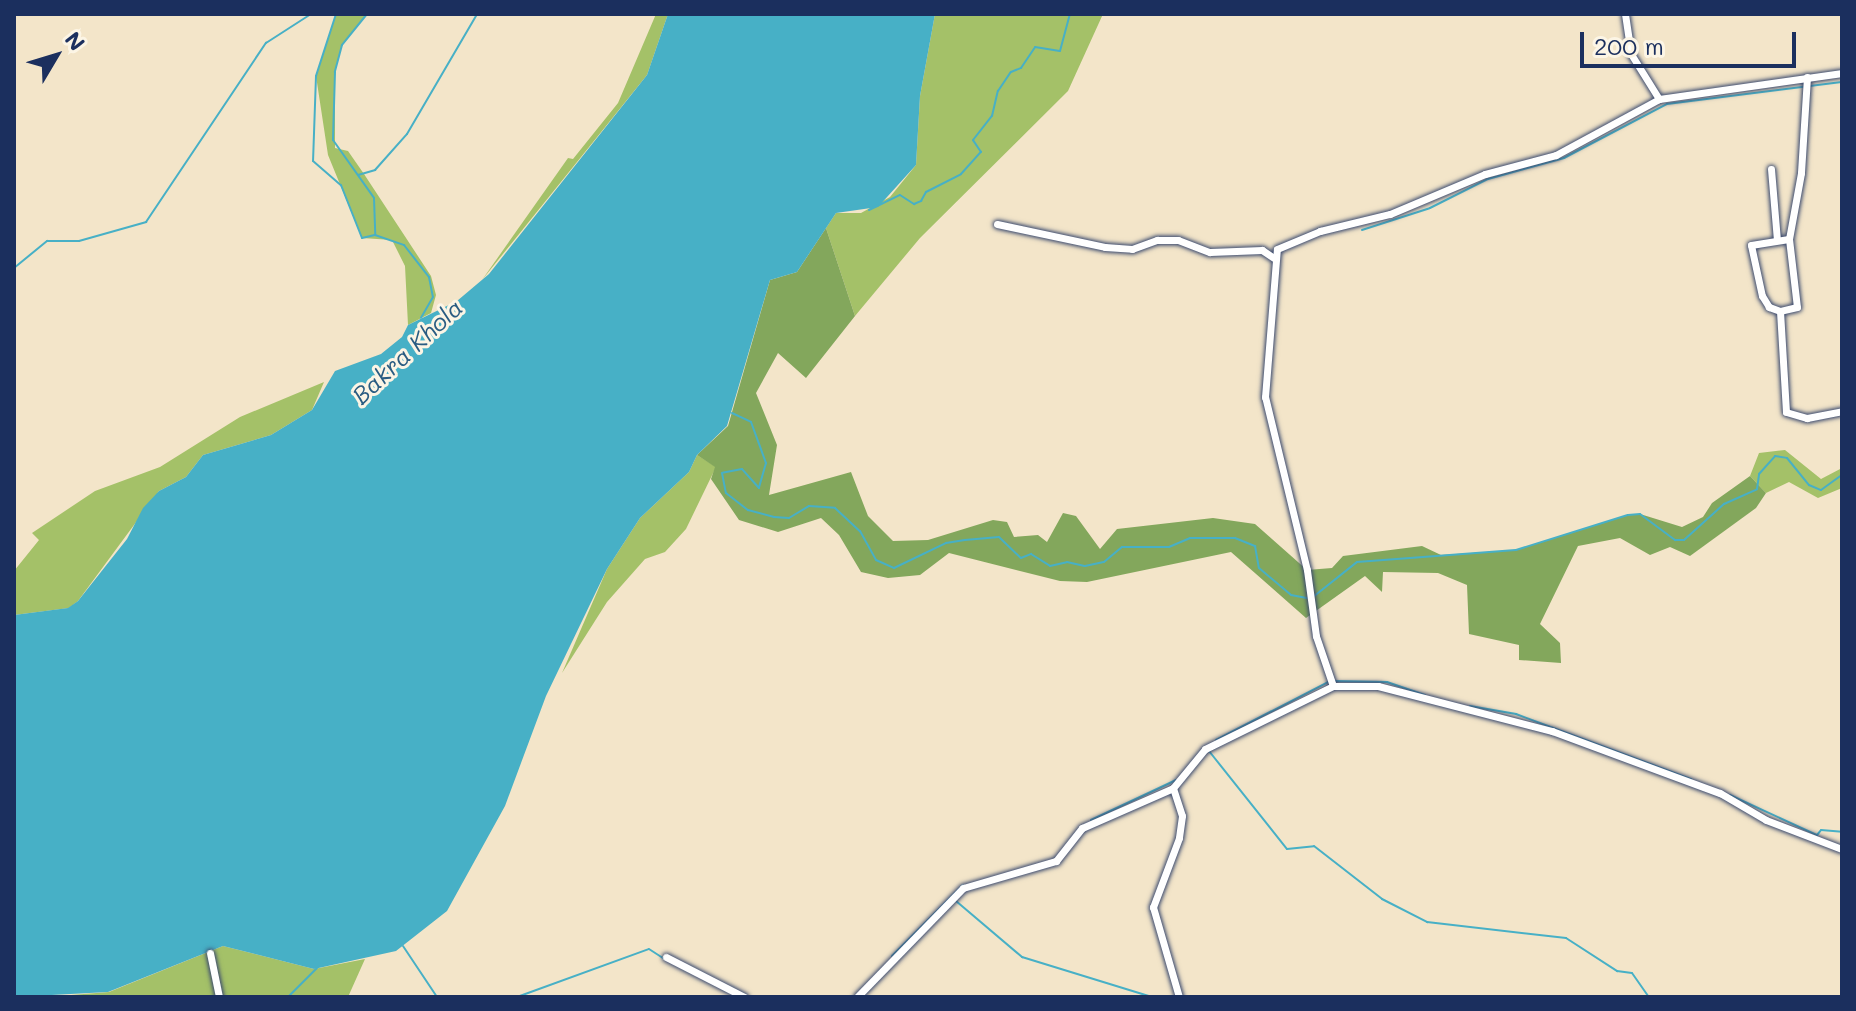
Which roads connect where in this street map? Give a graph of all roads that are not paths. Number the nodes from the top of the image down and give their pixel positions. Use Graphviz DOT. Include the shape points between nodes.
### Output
graph roads {
  1 [pos="1625,14"];
  2 [pos="1842,73"];
  3 [pos="1807,77"];
  4 [pos="1659,99"];
  5 [pos="1771,169"];
  6 [pos="997,224"];
  7 [pos="1789,239"];
  8 [pos="1777,240"];
  9 [pos="1274,258"];
  10 [pos="1780,311"];
  11 [pos="1842,411"];
  12 [pos="1333,686"];
  13 [pos="1173,788"];
  14 [pos="1842,849"];
  15 [pos="210,953"];
  16 [pos="666,957"];
  17 [pos="219,997"];
  18 [pos="744,997"];
  19 [pos="857,997"];
  20 [pos="1179,997"];
  1 -- 4 [label="street" via="1631,54"];
  2 -- 3 [label="street"];
  3 -- 4 [label="street"];
  3 -- 7 [label="street" via="1801,173"];
  4 -- 9 [label="street" via="1566,151 1485,174 1390,214 1294,240 1277,249"];
  5 -- 8 [label="street"];
  6 -- 9 [label="street" via="1105,247 1132,249 1178,240 1210,252 1262,250"];
  7 -- 8 [label="street"];
  7 -- 10 [label="street" via="1797,307"];
  8 -- 10 [label="street" via="1751,245 1762,296"];
  9 -- 12 [label="street" via="1265,397 1307,570 1316,636"];
  10 -- 11 [label="street" via="1786,412 1807,418"];
  12 -- 13 [label="street" via="1205,749"];
  12 -- 14 [label="street" via="1378,686 1552,731 1720,793 1766,820"];
  13 -- 19 [label="street" via="1082,828 1056,861 963,888"];
  13 -- 20 [label="street" via="1182,816 1179,838 1153,907"];
  15 -- 17 [label="street"];
  16 -- 18 [label="street"];
}
